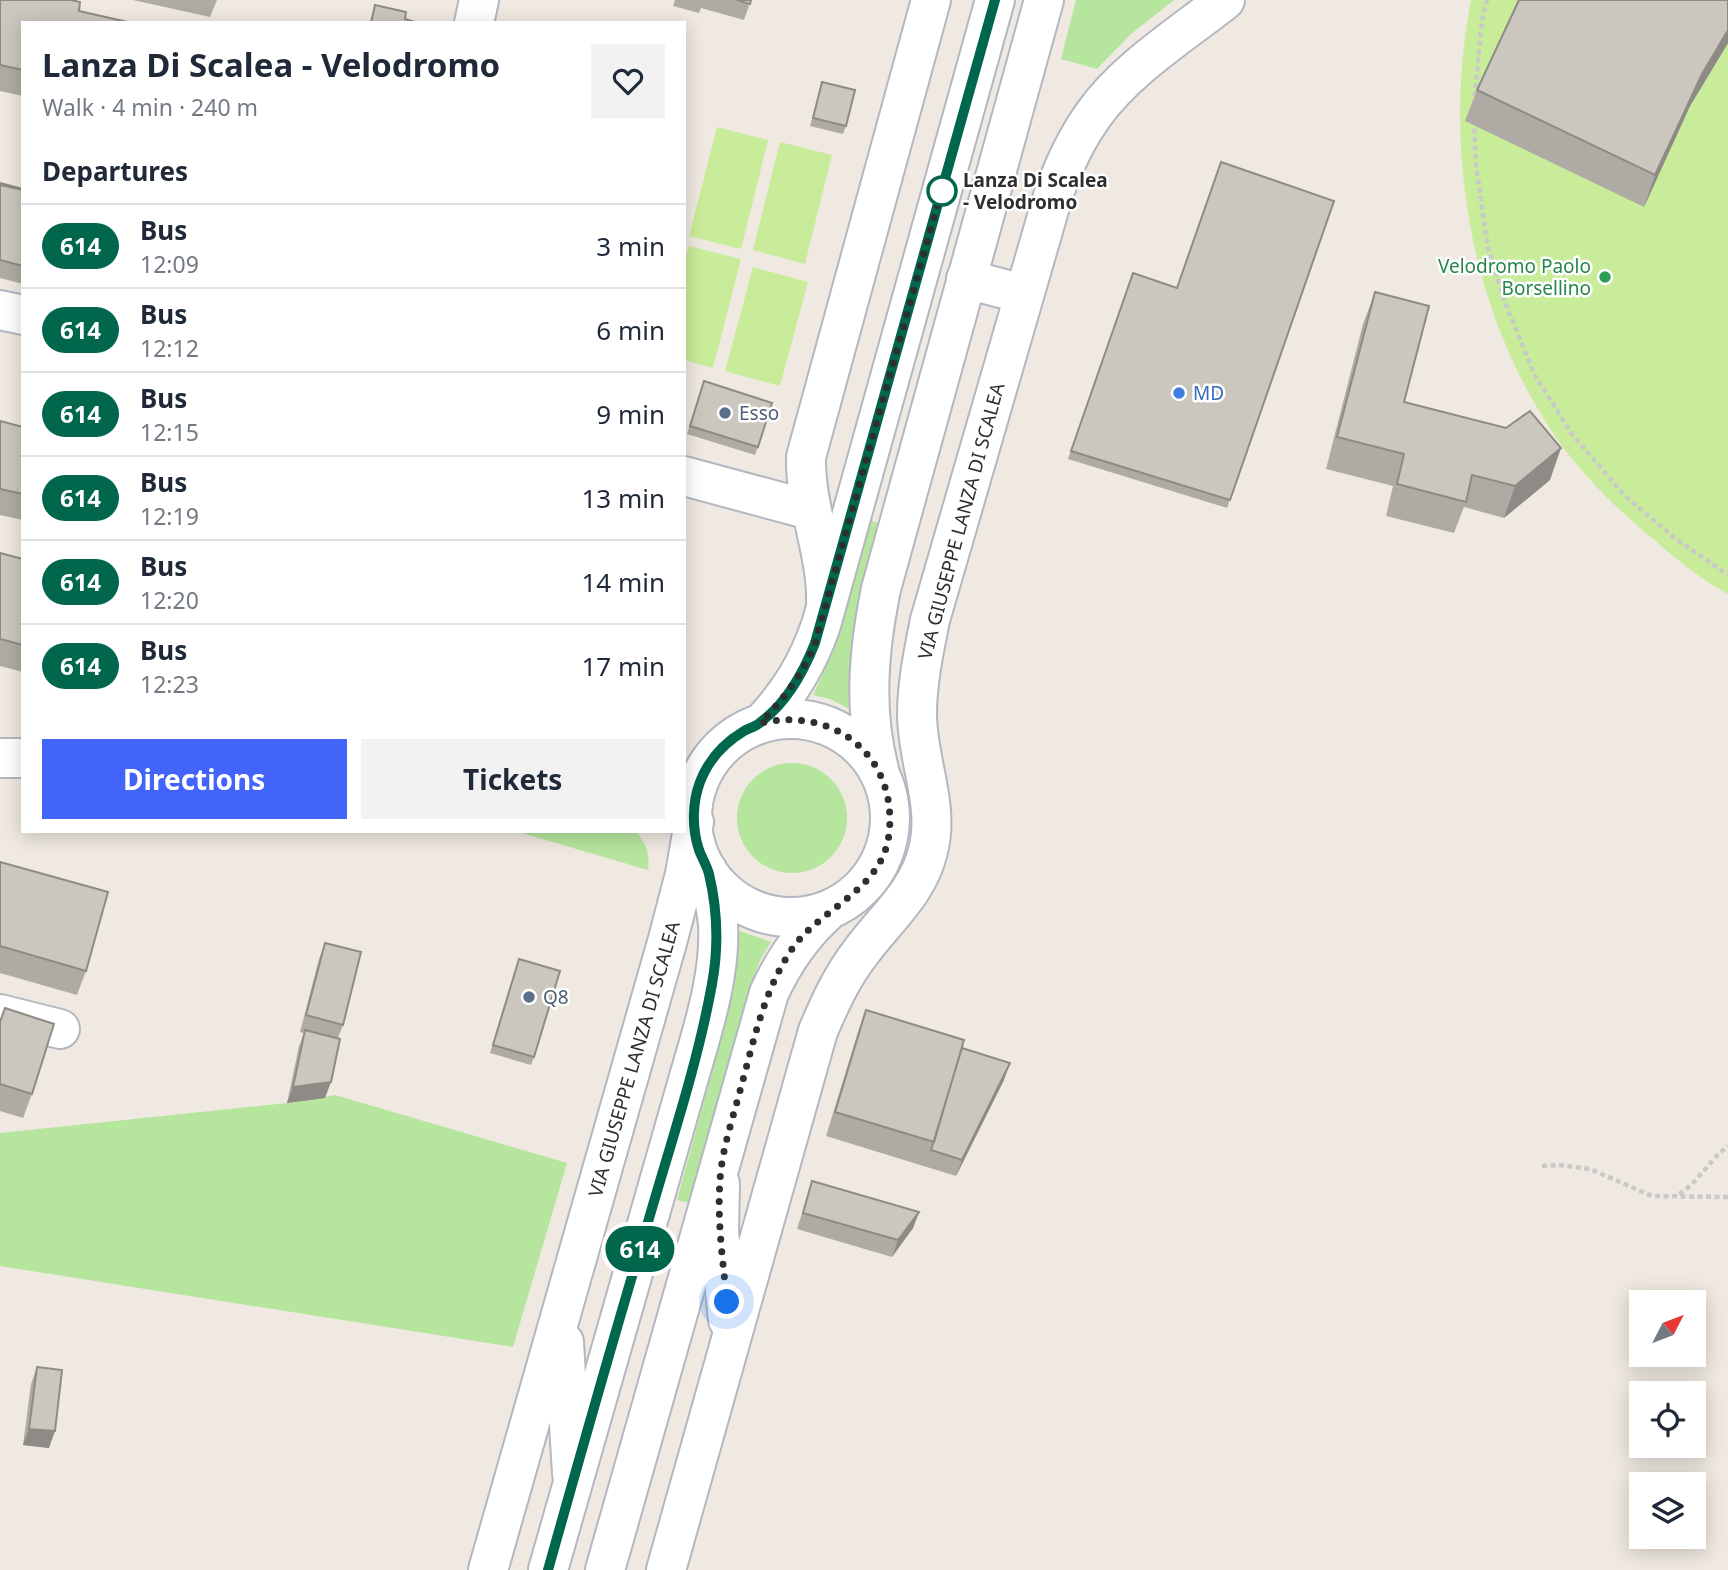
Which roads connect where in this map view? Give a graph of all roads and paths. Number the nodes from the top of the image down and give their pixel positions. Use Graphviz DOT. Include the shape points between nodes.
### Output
graph roads {
  1 [pos="479,0"];
  2 [pos="931,0"];
  3 [pos="995,0"];
  4 [pos="1044,0"];
  5 [pos="1225,0"];
  6 [pos="1487,0"];
  7 [pos="474,21"];
  8 [pos="967,279"];
  9 [pos="1023,294"];
  10 [pos="0,310"];
  11 [pos="21,315"];
  12 [pos="686,477"];
  13 [pos="810,510"];
  14 [pos="1728,575"];
  15 [pos="826,608"];
  16 [pos="747,730"];
  17 [pos="686,753"];
  18 [pos="0,758"];
  19 [pos="21,758"];
  20 [pos="881,777"];
  21 [pos="695,840"];
  22 [pos="829,910"];
  23 [pos="0,1014"];
  24 [pos="60,1029"];
  25 [pos="727,1139"];
  26 [pos="1728,1146"];
  27 [pos="1542,1166"];
  28 [pos="1677,1195"];
  29 [pos="1728,1197"];
  30 [pos="567,1295"];
  31 [pos="723,1367"];
  32 [pos="572,1486"];
  33 [pos="488,1570"];
  34 [pos="548,1570"];
  35 [pos="605,1570"];
  36 [pos="666,1570"];
  1 -- 7 [label="street"];
  2 -- 13 [label="street" via="806,457"];
  3 -- 15 [label="street"];
  4 -- 8 [label="street"];
  5 -- 9 [label="street, VIA GIUSEPPE LANZA DI SCALEA" via="1133,73 1088,122 1061,172"];
  6 -- 14 [label="path" via="1473,93 1476,165 1488,248 1535,376 1572,434 1625,496"];
  8 -- 9 [label="street"];
  8 -- 20 [label="street" via="889,556 872,637 870,718"];
  9 -- 31 [label="street, VIA GIUSEPPE LANZA DI SCALEA" via="924,653 917,714 931,802 929,849 912,889 859,954 828,1007 802,1083"];
  10 -- 11 [label="street"];
  12 -- 13 [label="street"];
  13 -- 15 [label="street" via="826,584"];
  15 -- 16 [label="street" via="804,667 783,698"];
  16 -- 17 [label="street" via="718,745"];
  16 -- 20 [label="street" via="782,718 823,724 853,741"];
  16 -- 21 [label="street" via="716,755 699,783"];
  18 -- 19 [label="street"];
  20 -- 22 [label="street" via="889,819 884,851 864,884"];
  21 -- 22 [label="street" via="734,901 755,913 794,919"];
  21 -- 30 [label="street, VIA GIUSEPPE LANZA DI SCALEA"];
  21 -- 32 [label="street, VIA GIUSEPPE LANZA DI SCALEA" via="718,925 706,1015"];
  22 -- 25 [label="street, VIA GIUSEPPE LANZA DI SCALEA" via="802,936 769,993"];
  23 -- 24 [label="street"];
  25 -- 31 [label="street, VIA GIUSEPPE LANZA DI SCALEA" via="719,1204 729,1336"];
  25 -- 35 [label="street, VIA GIUSEPPE LANZA DI SCALEA"];
  26 -- 28 [label="path"];
  27 -- 28 [label="path" via="1590,1169 1652,1196"];
  28 -- 29 [label="path"];
  30 -- 32 [label="street, VIA GIUSEPPE LANZA DI SCALEA" via="564,1355"];
  30 -- 33 [label="street, VIA GIUSEPPE LANZA DI SCALEA"];
  31 -- 36 [label="street, VIA GIUSEPPE LANZA DI SCALEA"];
  32 -- 34 [label="street, VIA GIUSEPPE LANZA DI SCALEA"];
}
